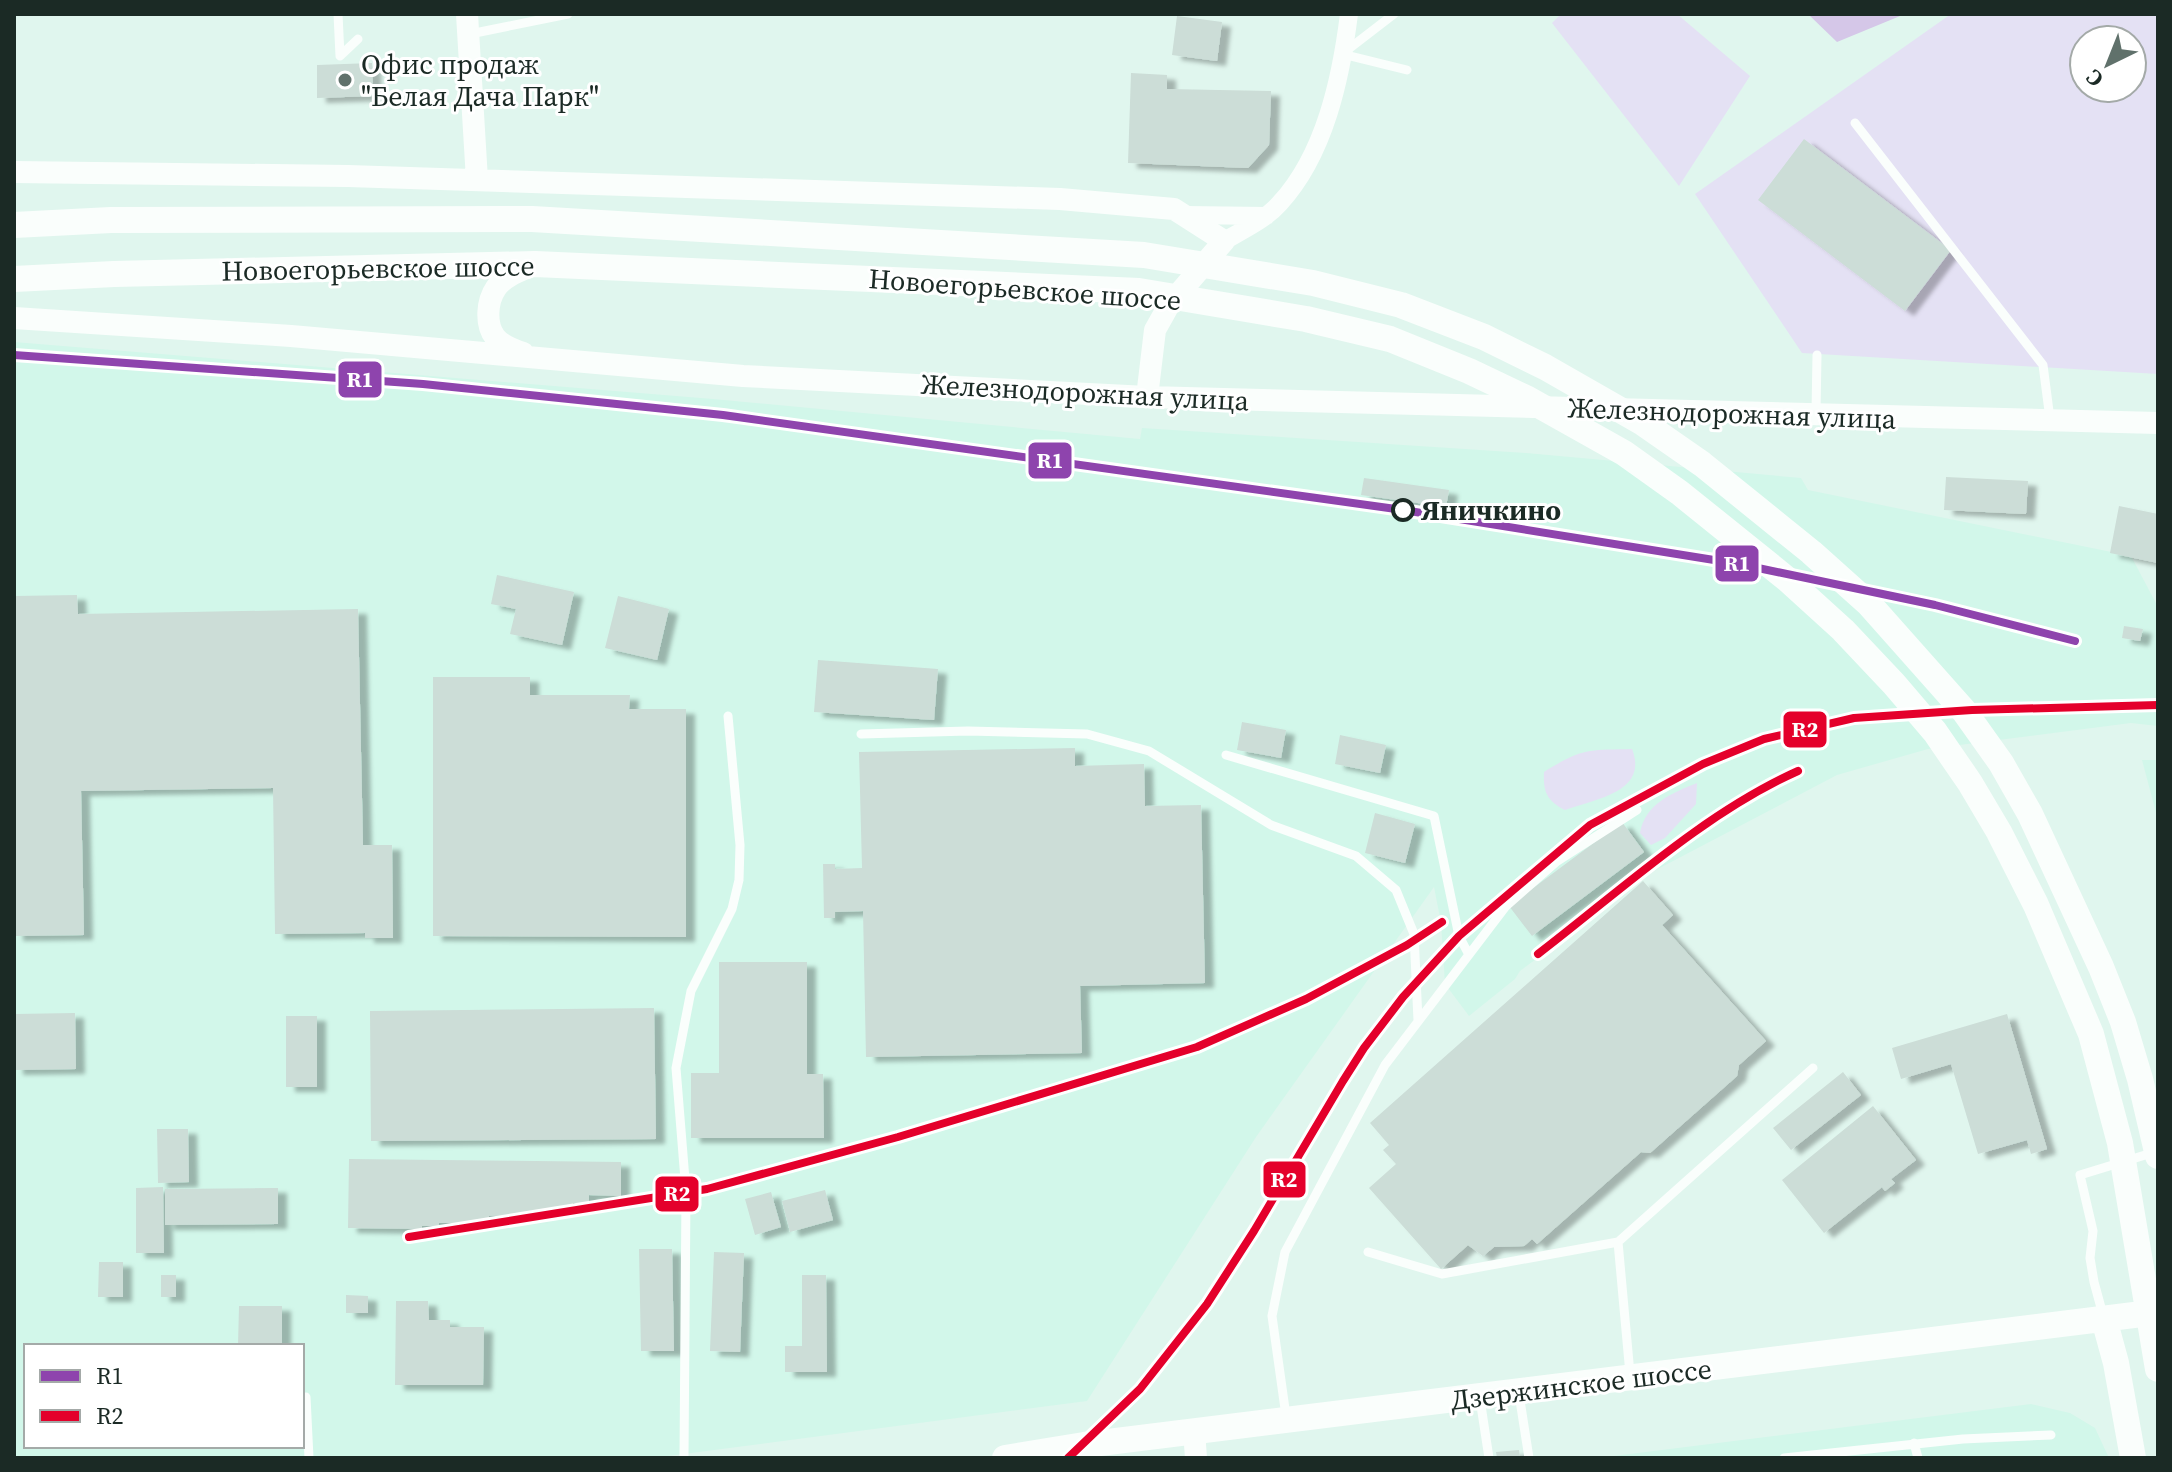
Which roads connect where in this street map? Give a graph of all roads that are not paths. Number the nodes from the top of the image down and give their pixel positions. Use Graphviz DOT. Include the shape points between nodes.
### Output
graph roads {
  1 [pos="338,14"];
  2 [pos="568,14"];
  3 [pos="1349,14"];
  4 [pos="1394,14"];
  5 [pos="468,24"];
  6 [pos="358,39"];
  7 [pos="1342,54"];
  8 [pos="1407,70"];
  9 [pos="1855,123"];
  10 [pos="14,172"];
  11 [pos="477,180"];
  12 [pos="1184,215"];
  13 [pos="1266,216"];
  14 [pos="14,225"];
  15 [pos="1224,241"];
  16 [pos="535,264"];
  17 [pos="14,279"];
  18 [pos="14,318"];
  19 [pos="1817,355"];
  20 [pos="535,358"];
  21 [pos="1147,397"];
  22 [pos="1816,416"];
  23 [pos="2050,419"];
  24 [pos="2158,423"];
  25 [pos="728,716"];
  26 [pos="861,734"];
  27 [pos="1226,755"];
  28 [pos="1637,810"];
  29 [pos="1468,953"];
  30 [pos="1418,1020"];
  31 [pos="1813,1068"];
  32 [pos="2158,1154"];
  33 [pos="1618,1242"];
  34 [pos="1368,1252"];
  35 [pos="2158,1312"];
  36 [pos="2104,1319"];
  37 [pos="2158,1329"];
  38 [pos="2158,1369"];
  39 [pos="1631,1378"];
  40 [pos="1519,1391"];
  41 [pos="1480,1396"];
  42 [pos="306,1397"];
  43 [pos="2125,1418"];
  44 [pos="1286,1420"];
  45 [pos="1194,1431"];
  46 [pos="2051,1435"];
  47 [pos="1914,1443"];
  48 [pos="309,1458"];
  49 [pos="684,1458"];
  50 [pos="1005,1458"];
  51 [pos="1196,1458"];
  52 [pos="1489,1458"];
  53 [pos="1529,1458"];
  54 [pos="1784,1458"];
  55 [pos="1918,1458"];
  56 [pos="2133,1458"];
  1 -- 6 [label="lane" via="340,56"];
  2 -- 5 [label="lane"];
  3 -- 7 [label="street"];
  4 -- 7 [label="lane"];
  5 -- 11 [label="street"];
  7 -- 8 [label="lane"];
  7 -- 13 [label="street" via="1323,133 1281,203"];
  9 -- 23 [label="lane" via="2043,365"];
  10 -- 11 [label="street"];
  11 -- 12 [label="street" via="1060,199 1174,209"];
  12 -- 13 [label="street"];
  12 -- 15 [label="street"];
  13 -- 15 [label="street"];
  14 -- 32 [label="main road, Новоегорьевское шоссе" via="532,219 1144,255 1372,297 1484,337 1643,423 1702,464 1869,604 1964,711 2030,814 2073,903 2123,1022"];
  15 -- 21 [label="street" via="1169,305 1155,330"];
  16 -- 17 [label="main road, Новоегорьевское шоссе"];
  16 -- 20 [label="street" via="497,287 488,320 495,337"];
  16 -- 38 [label="main road, Новоегорьевское шоссе" via="1139,291 1306,319 1390,339 1481,376 1624,453 1737,537 1843,630 1935,732 1999,832 2091,1034 2120,1143"];
  18 -- 20 [label="street, Железнодорожная улица"];
  19 -- 22 [label="lane"];
  20 -- 21 [label="street, Железнодорожная улица" via="743,376"];
  21 -- 22 [label="street, Железнодорожная улица"];
  22 -- 23 [label="street, Железнодорожная улица"];
  23 -- 24 [label="street, Железнодорожная улица"];
  25 -- 49 [label="lane" via="739,880 732,909 691,991 676,1068 686,1192"];
  26 -- 30 [label="lane" via="1087,734 1149,751 1271,825 1356,856 1396,890 1414,934"];
  27 -- 29 [label="lane" via="1434,816 1459,936"];
  28 -- 29 [label="lane" via="1556,862 1506,906"];
  29 -- 30 [label="lane"];
  30 -- 44 [label="lane" via="1385,1065 1285,1252 1272,1316"];
  31 -- 33 [label="lane"];
  32 -- 36 [label="lane" via="2080,1175"];
  33 -- 34 [label="lane" via="1442,1274"];
  33 -- 39 [label="lane"];
  35 -- 36 [label="main road, Дзержинское шоссе"];
  36 -- 39 [label="main road, Дзержинское шоссе"];
  36 -- 43 [label="main road"];
  37 -- 43 [label="main road" via="2137,1343 2128,1358"];
  39 -- 40 [label="main road, Дзержинское шоссе"];
  40 -- 41 [label="main road, Дзержинское шоссе"];
  40 -- 53 [label="lane"];
  41 -- 44 [label="main road, Дзержинское шоссе"];
  41 -- 52 [label="lane"];
  42 -- 48 [label="lane"];
  43 -- 56 [label="main road"];
  44 -- 45 [label="main road, Дзержинское шоссе"];
  45 -- 50 [label="main road, Дзержинское шоссе"];
  45 -- 51 [label="street"];
  46 -- 47 [label="lane"];
  47 -- 54 [label="lane"];
  47 -- 55 [label="lane"];
}
